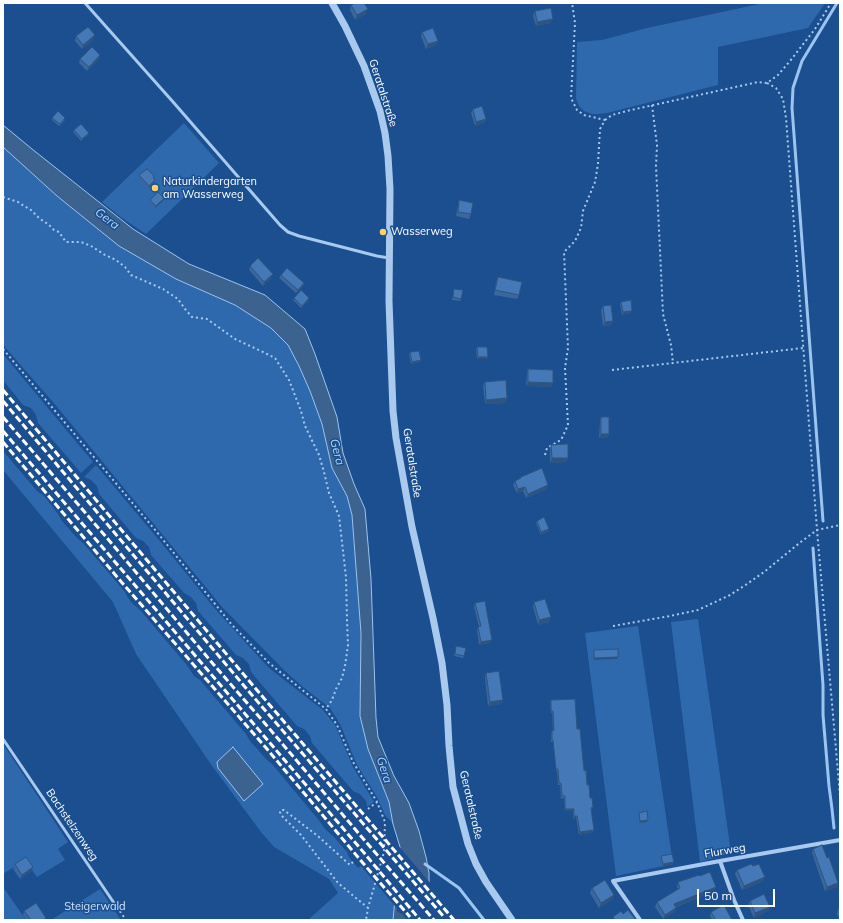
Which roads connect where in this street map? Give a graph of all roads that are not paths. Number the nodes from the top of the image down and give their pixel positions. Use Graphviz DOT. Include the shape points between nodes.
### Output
graph roads {
  1 [pos="85,3"];
  2 [pos="332,3"];
  3 [pos="389,258"];
  4 [pos="3,739"];
  5 [pos="840,840"];
  6 [pos="720,861"];
  7 [pos="114,903"];
  8 [pos="512,920"];
  9 [pos="640,920"];
  10 [pos="743,920"];
  1 -- 3 [label="lane" via="288,232"];
  2 -- 3 [label="street, Geratalstraße" via="364,66 385,133 390,189"];
  3 -- 8 [label="street, Geratalstraße" via="396,438 412,527 442,663 453,787 476,864"];
  4 -- 7 [label="lane, Bachstelzenweg"];
  5 -- 6 [label="street, Flurweg"];
  6 -- 9 [label="street, Flurweg" via="613,881"];
  6 -- 10 [label="street"];
}
